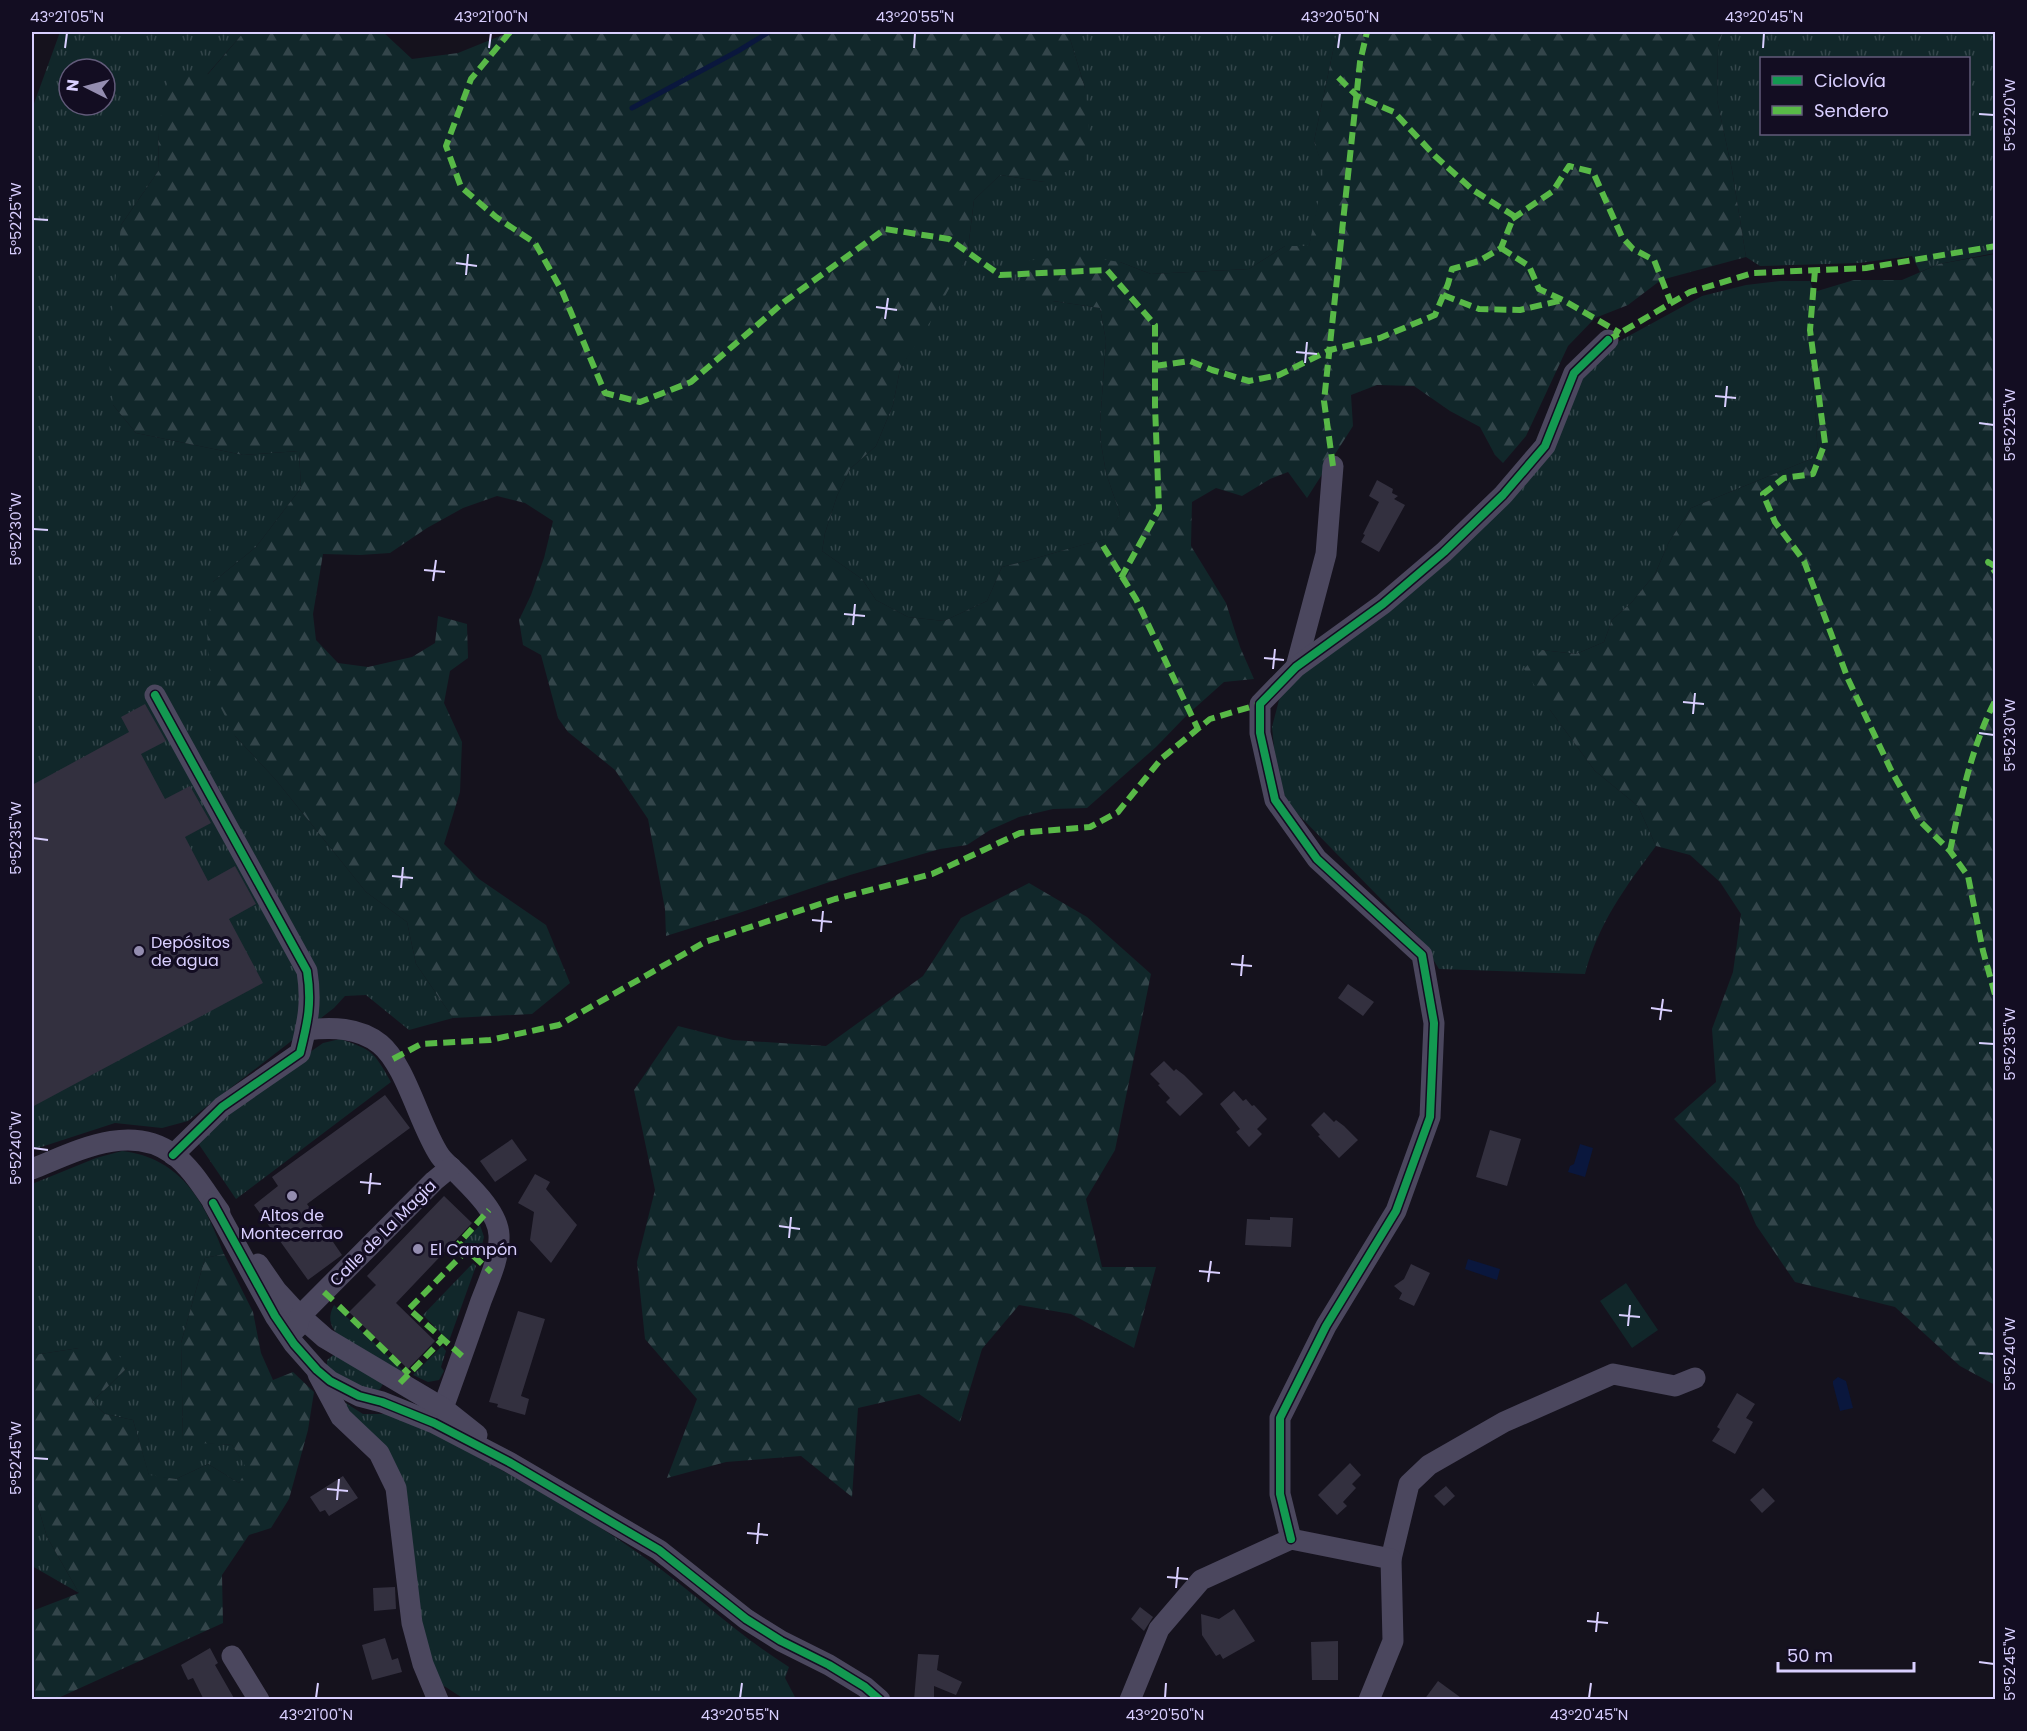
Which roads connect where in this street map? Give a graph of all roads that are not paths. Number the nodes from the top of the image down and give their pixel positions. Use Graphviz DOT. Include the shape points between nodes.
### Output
graph roads {
  1 [pos="1608,340"];
  2 [pos="1333,466"];
  3 [pos="1296,667"];
  4 [pos="155,696"];
  5 [pos="306,1029"];
  6 [pos="173,1155"];
  7 [pos="451,1167"];
  8 [pos="32,1169"];
  9 [pos="213,1203"];
  10 [pos="300,1316"];
  11 [pos="294,1344"];
  12 [pos="317,1371"];
  13 [pos="1695,1378"];
  14 [pos="382,1402"];
  15 [pos="443,1408"];
  16 [pos="509,1462"];
  17 [pos="1291,1539"];
  18 [pos="1392,1559"];
  19 [pos="232,1656"];
  20 [pos="259,1700"];
  21 [pos="438,1700"];
  22 [pos="880,1700"];
  23 [pos="1130,1700"];
  24 [pos="1369,1700"];
  1 -- 3 [label="street" via="1574,373 1545,446 1503,495 1383,604"];
  2 -- 3 [label="street" via="1326,554"];
  3 -- 17 [label="street" via="1260,704 1260,733 1275,800 1317,859 1422,955 1434,1023 1430,1117 1396,1211 1326,1326 1280,1418 1280,1494"];
  4 -- 5 [label="street" via="307,971 310,1012"];
  5 -- 6 [label="street" via="300,1053 222,1107"];
  5 -- 7 [label="street" via="363,1033 381,1044 393,1059 440,1157"];
  6 -- 8 [label="street" via="159,1146 125,1139 91,1146"];
  6 -- 9 [label="street"];
  7 -- 10 [label="street, Calle de La Magia"];
  7 -- 15 [label="street, Calle de La Magia" via="495,1218 499,1251"];
  9 -- 10 [label="street" via="276,1290"];
  9 -- 11 [label="street" via="263,1297"];
  10 -- 11 [label="street"];
  10 -- 15 [label="street" via="325,1338"];
  11 -- 12 [label="street"];
  12 -- 14 [label="street" via="345,1390"];
  12 -- 21 [label="street" via="341,1417 379,1453 396,1488 412,1623"];
  13 -- 18 [label="street" via="1676,1386 1613,1374 1504,1422 1429,1465 1408,1484"];
  14 -- 15 [label="street" via="396,1398 414,1406"];
  14 -- 16 [label="street" via="434,1423"];
  15 -- 16 [label="street"];
  16 -- 22 [label="street" via="659,1550 746,1618 865,1687"];
  17 -- 18 [label="street"];
  17 -- 23 [label="street" via="1201,1581 1159,1629"];
  18 -- 24 [label="street" via="1393,1641"];
  19 -- 20 [label="street"];
}
